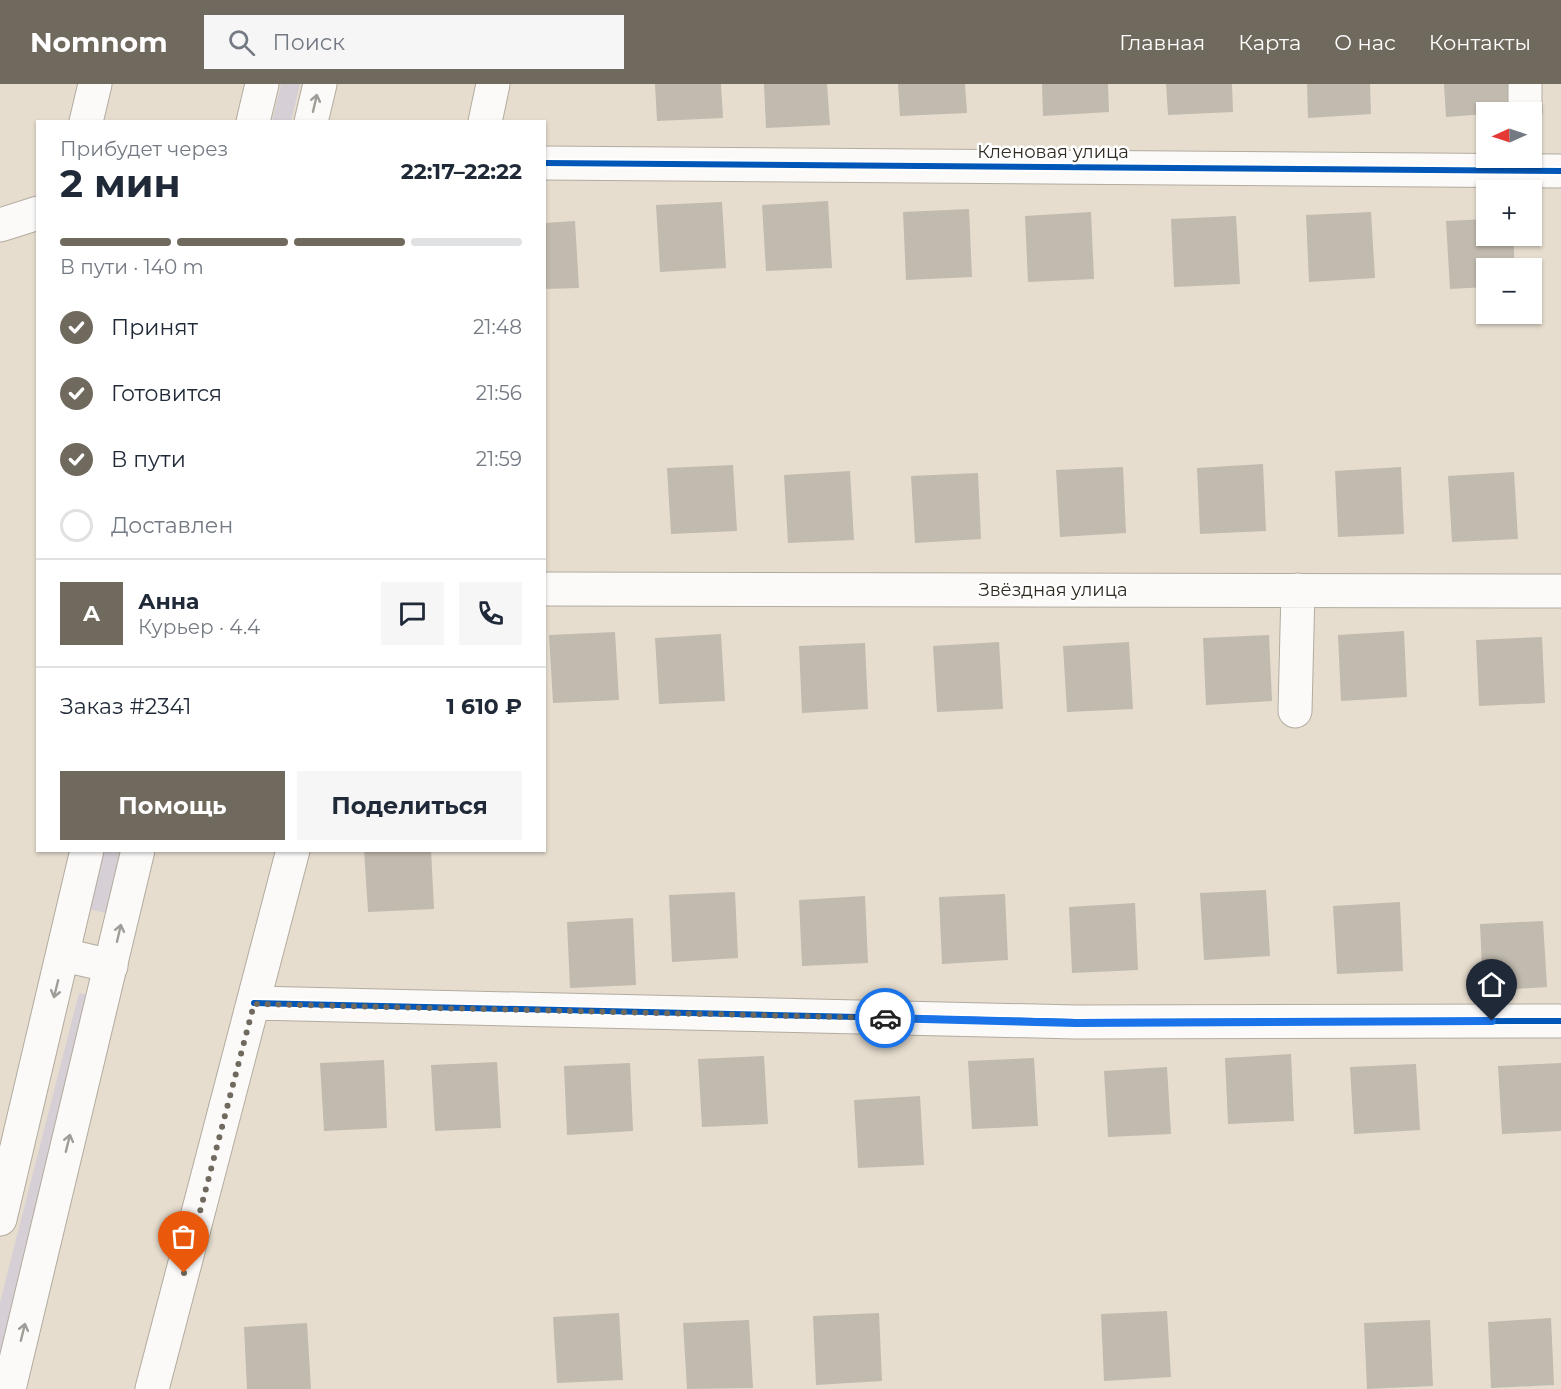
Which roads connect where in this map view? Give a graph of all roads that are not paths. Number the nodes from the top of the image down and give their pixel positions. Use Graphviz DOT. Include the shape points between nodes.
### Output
graph roads {
  1 [pos="95,84"];
  2 [pos="262,84"];
  3 [pos="320,84"];
  4 [pos="493,84"];
  5 [pos="1525,84"];
  6 [pos="1525,102"];
  7 [pos="86,120"];
  8 [pos="253,120"];
  9 [pos="311,120"];
  10 [pos="484,120"];
  11 [pos="546,163"];
  12 [pos="1476,164"];
  13 [pos="1542,167"];
  14 [pos="1561,171"];
  15 [pos="36,214"];
  16 [pos="0,225"];
  17 [pos="546,589"];
  18 [pos="1298,590"];
  19 [pos="1561,591"];
  20 [pos="1295,711"];
  21 [pos="87,852"];
  22 [pos="138,852"];
  23 [pos="292,852"];
  24 [pos="64,955"];
  25 [pos="111,966"];
  26 [pos="254,1004"];
  27 [pos="1561,1021"];
  28 [pos="0,1219"];
  29 [pos="9,1389"];
  30 [pos="152,1389"];
  1 -- 7 [label="street"];
  2 -- 8 [label="street"];
  9 -- 3 [label="street, one-way"];
  4 -- 10 [label="street"];
  5 -- 6 [label="street"];
  11 -- 12 [label="street, Кленовая улица"];
  13 -- 14 [label="street, Кленовая улица"];
  15 -- 16 [label="street"];
  17 -- 18 [label="street, Звёздная улица"];
  18 -- 19 [label="street, Звёздная улица"];
  18 -- 20 [label="street"];
  21 -- 24 [label="street"];
  25 -- 22 [label="street, one-way"];
  23 -- 26 [label="street"];
  24 -- 25 [label="street"];
  24 -- 28 [label="street, one-way"];
  29 -- 25 [label="street, one-way"];
  26 -- 27 [label="street" via="1076,1023"];
  26 -- 30 [label="street"];
}
